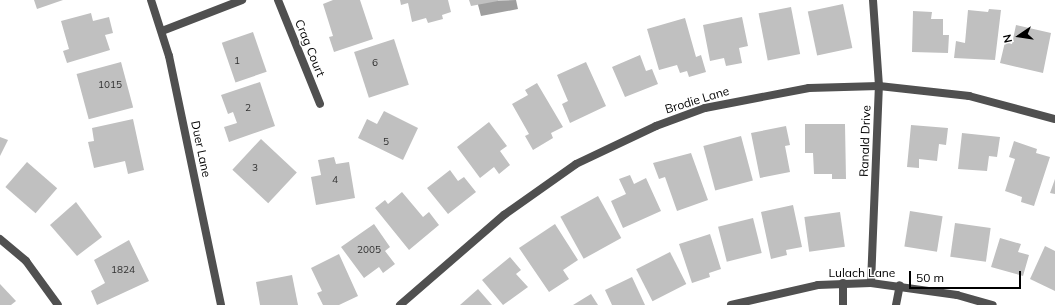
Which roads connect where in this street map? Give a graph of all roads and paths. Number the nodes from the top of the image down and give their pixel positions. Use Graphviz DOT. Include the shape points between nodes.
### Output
graph roads {
  1 [pos="151,0"];
  2 [pos="242,0"];
  3 [pos="278,0"];
  4 [pos="873,0"];
  5 [pos="162,31"];
  6 [pos="879,86"];
  7 [pos="320,104"];
  8 [pos="1055,119"];
  9 [pos="0,239"];
  10 [pos="843,283"];
  11 [pos="871,283"];
  12 [pos="900,285"];
  13 [pos="58,305"];
  14 [pos="221,305"];
  15 [pos="400,305"];
  16 [pos="731,305"];
  17 [pos="843,305"];
  18 [pos="896,305"];
  19 [pos="993,305"];
  1 -- 5 [label="street, Duer Lane"];
  2 -- 5 [label="street"];
  3 -- 7 [label="street, Crag Court"];
  4 -- 6 [label="street, Ranald Drive"];
  5 -- 14 [label="street, Duer Lane"];
  6 -- 8 [label="street, Brodie Lane" via="969,96"];
  6 -- 11 [label="street, Ranald Drive"];
  6 -- 15 [label="street, Brodie Lane" via="809,88 753,97 705,108 615,144 576,164 510,210"];
  9 -- 13 [label="street" via="26,261"];
  10 -- 11 [label="street, Lulach Lane"];
  10 -- 16 [label="street, Lulach Lane" via="782,291"];
  10 -- 17 [label="street"];
  11 -- 12 [label="street, Lulach Lane"];
  12 -- 18 [label="street"];
  12 -- 19 [label="street, Lulach Lane" via="957,294"];
}
